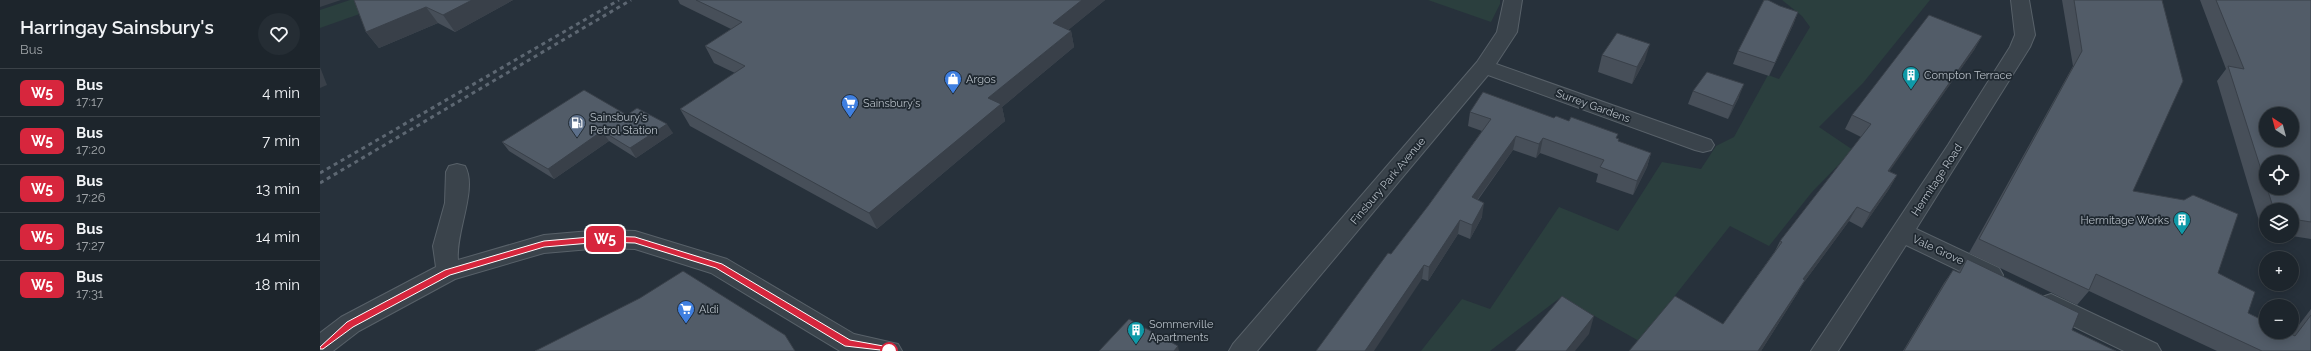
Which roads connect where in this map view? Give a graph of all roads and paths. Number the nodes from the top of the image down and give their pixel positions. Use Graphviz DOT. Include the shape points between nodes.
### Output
graph roads {
  1 [pos="1513,0"];
  2 [pos="2020,0"];
  3 [pos="1484,67"];
  4 [pos="1703,145"];
  5 [pos="457,172"];
  6 [pos="1902,233"];
  7 [pos="448,272"];
  8 [pos="2011,285"];
  9 [pos="2033,296"];
  10 [pos="320,347"];
  11 [pos="852,347"];
  12 [pos="889,351"];
  13 [pos="1242,351"];
  14 [pos="1824,351"];
  15 [pos="2148,351"];
  1 -- 3 [label="street, Finsbury Park Avenue" via="1506,32"];
  2 -- 6 [label="street, Hermitage Road" via="2025,35 2020,47"];
  3 -- 4 [label="street, Surrey Gardens"];
  3 -- 13 [label="street, Finsbury Park Avenue"];
  5 -- 7 [label="street" via="456,203 445,246"];
  6 -- 8 [label="street, Vale Grove"];
  6 -- 14 [label="street, Hermitage Road"];
  7 -- 10 [label="street" via="350,324"];
  7 -- 11 [label="street" via="544,244 602,239 635,240 719,266"];
  9 -- 15 [label="street"];
  11 -- 12 [label="street"];
}
